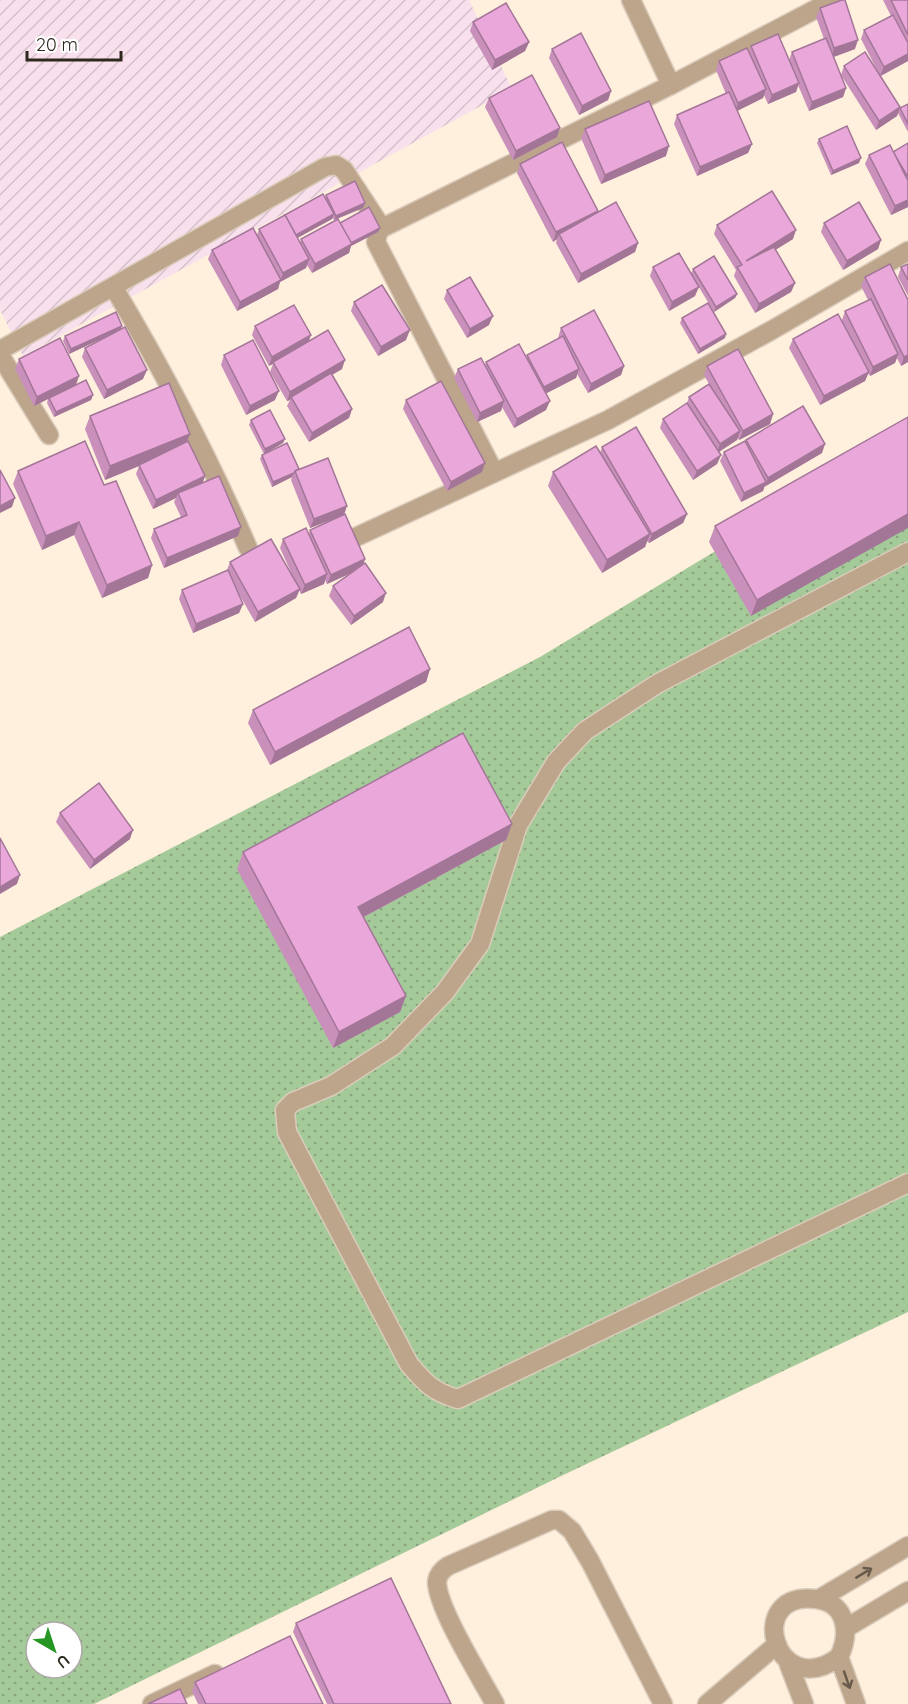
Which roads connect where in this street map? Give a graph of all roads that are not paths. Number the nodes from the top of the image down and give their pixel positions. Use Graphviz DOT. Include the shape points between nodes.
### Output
graph roads {
  1 [pos="631,0"];
  2 [pos="833,0"];
  3 [pos="671,85"];
  4 [pos="382,228"];
  5 [pos="908,251"];
  6 [pos="114,288"];
  7 [pos="2,353"];
  8 [pos="49,435"];
  9 [pos="494,472"];
  10 [pos="356,537"];
  11 [pos="248,548"];
  12 [pos="908,552"];
  13 [pos="908,1183"];
  14 [pos="908,1546"];
  15 [pos="908,1591"];
  16 [pos="819,1599"];
  17 [pos="846,1628"];
  18 [pos="775,1646"];
  19 [pos="839,1657"];
  20 [pos="789,1665"];
  21 [pos="227,1668"];
  22 [pos="179,1698"];
  23 [pos="152,1704"];
  24 [pos="495,1704"];
  25 [pos="663,1704"];
  26 [pos="707,1704"];
  27 [pos="804,1704"];
  28 [pos="856,1704"];
  1 -- 3 [label="street"];
  2 -- 3 [label="street"];
  3 -- 4 [label="street"];
  4 -- 6 [label="street" via="344,170 336,165 326,167"];
  4 -- 9 [label="street" via="376,242"];
  5 -- 9 [label="street" via="608,420"];
  6 -- 7 [label="street"];
  6 -- 11 [label="street" via="162,369"];
  7 -- 8 [label="street"];
  9 -- 10 [label="street"];
  12 -- 13 [label="street" via="657,684 585,730 556,762 518,825 480,944 445,992 393,1047 285,1110 287,1132 409,1364 428,1386 458,1399"];
  16 -- 14 [label="street, one-way"];
  15 -- 17 [label="street"];
  16 -- 17 [label="street" via="832,1605"];
  16 -- 18 [label="street" via="804,1598 789,1604 778,1616 773,1630"];
  17 -- 19 [label="street"];
  18 -- 20 [label="street"];
  18 -- 26 [label="street"];
  19 -- 20 [label="street" via="815,1671"];
  19 -- 28 [label="street, one-way"];
  20 -- 27 [label="street"];
  21 -- 22 [label="street"];
  22 -- 23 [label="street"];
  24 -- 25 [label="street" via="445,1611 438,1576 448,1566 552,1520 559,1520 572,1531"];
}
